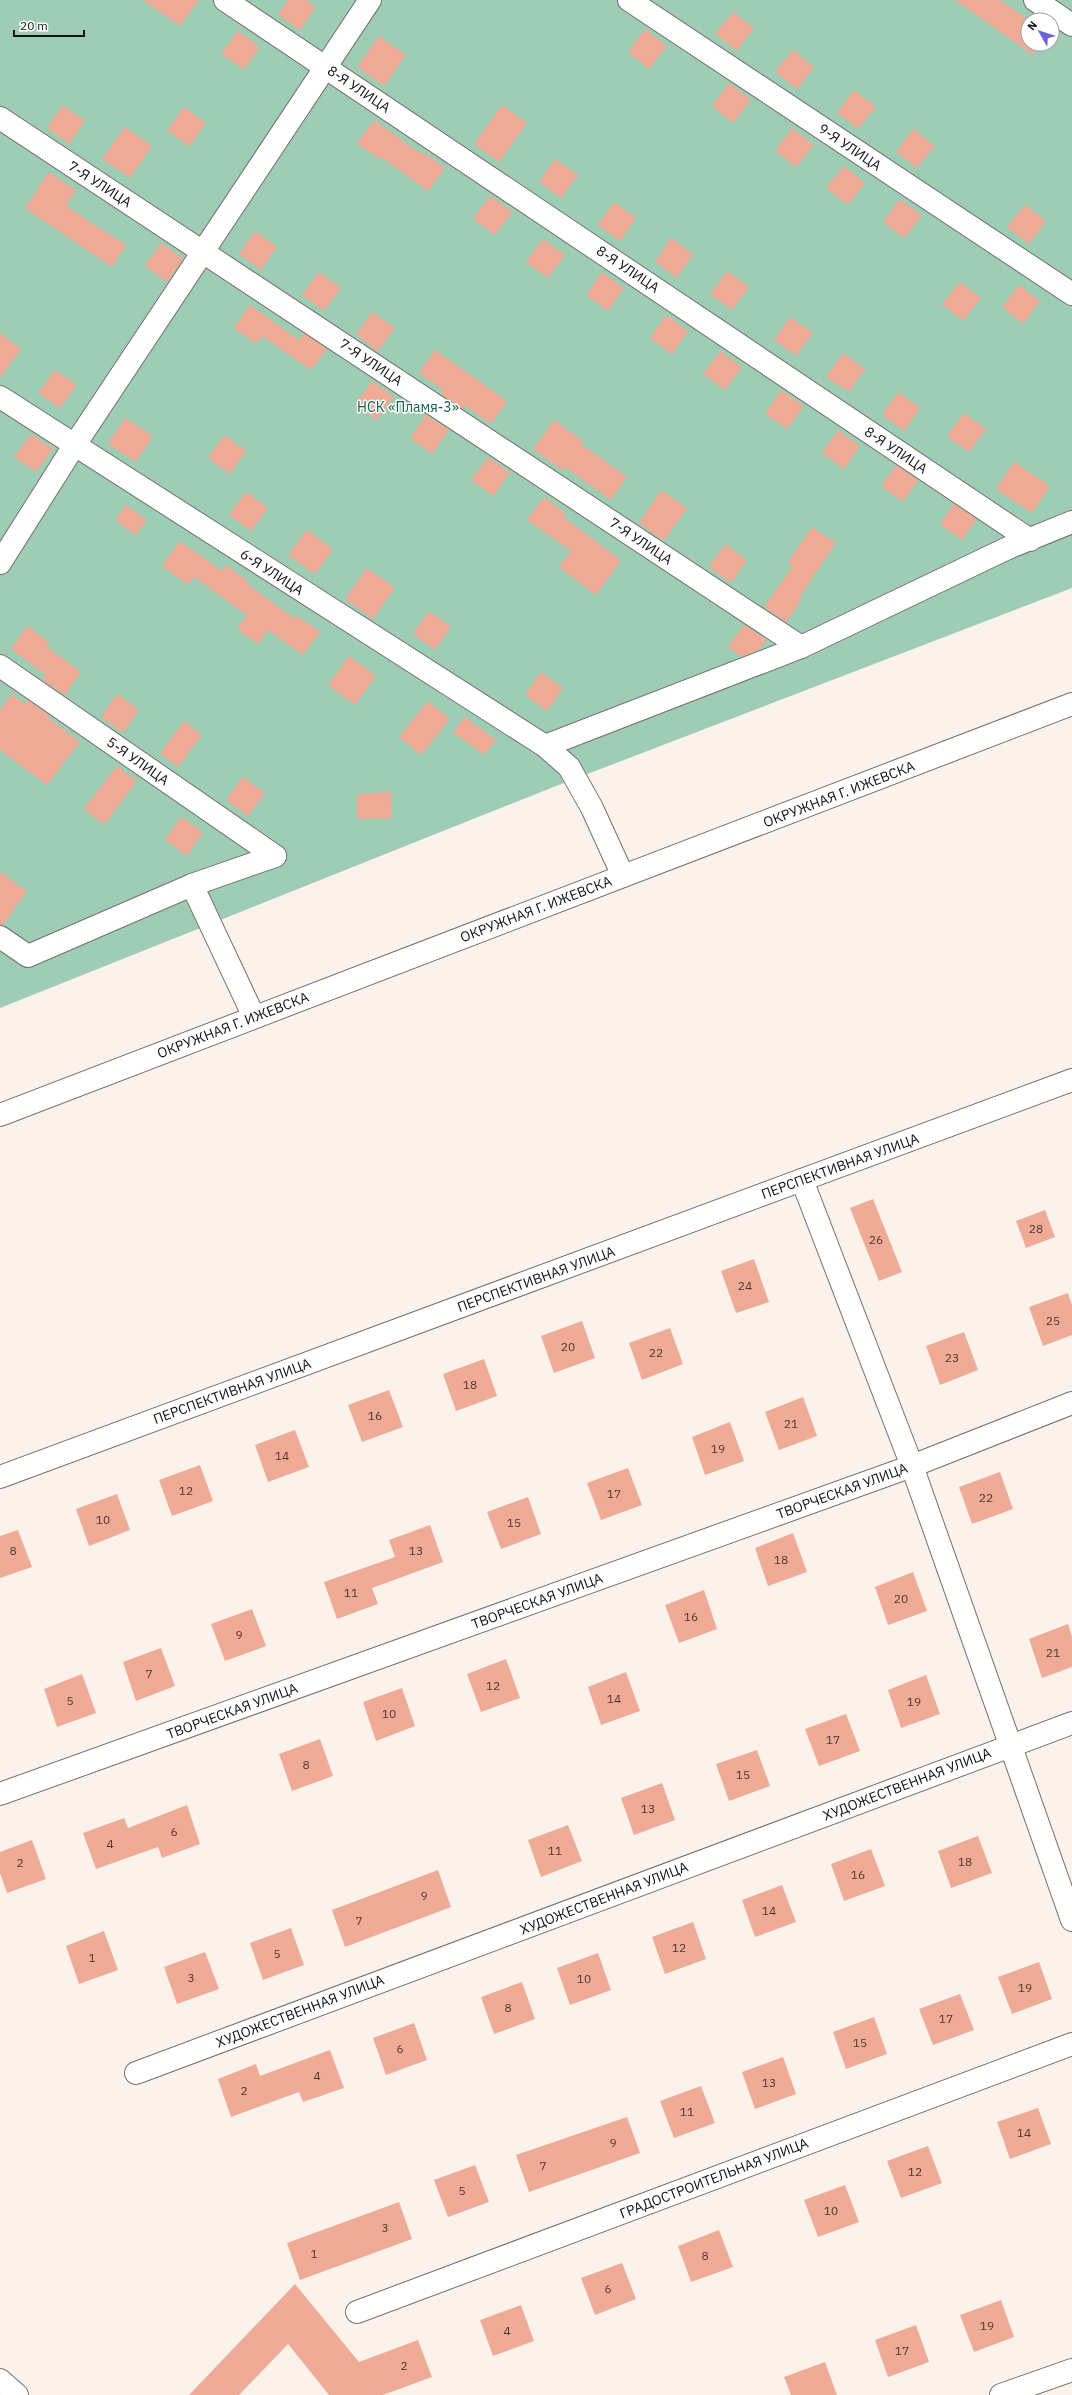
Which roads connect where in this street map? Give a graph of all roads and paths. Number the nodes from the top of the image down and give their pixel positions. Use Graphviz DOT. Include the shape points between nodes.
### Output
graph roads {
  1 [pos="225,0"];
  2 [pos="370,0"];
  3 [pos="629,0"];
  4 [pos="1035,0"];
  5 [pos="1072,25"];
  6 [pos="327,67"];
  7 [pos="0,118"];
  8 [pos="204,252"];
  9 [pos="1072,294"];
  10 [pos="0,397"];
  11 [pos="74,446"];
  12 [pos="1072,522"];
  13 [pos="1030,540"];
  14 [pos="0,563"];
  15 [pos="801,648"];
  16 [pos="0,666"];
  17 [pos="1072,704"];
  18 [pos="545,746"];
  19 [pos="623,876"];
  20 [pos="192,885"];
  21 [pos="0,937"];
  22 [pos="254,1017"];
  23 [pos="1072,1080"];
  24 [pos="0,1115"];
  25 [pos="802,1180"];
  26 [pos="1072,1403"];
  27 [pos="912,1466"];
  28 [pos="0,1477"];
  29 [pos="1072,1723"];
  30 [pos="1009,1746"];
  31 [pos="0,1794"];
  32 [pos="1072,1920"];
  33 [pos="1072,2044"];
  34 [pos="136,2073"];
  35 [pos="357,2312"];
  36 [pos="1072,2370"];
  37 [pos="0,2380"];
  38 [pos="17,2395"];
  39 [pos="1001,2395"];
  1 -- 6 [label="street, 8-Я УЛИЦА"];
  2 -- 6 [label="street"];
  3 -- 9 [label="street, 9-Я УЛИЦА"];
  4 -- 5 [label="street"];
  6 -- 8 [label="street"];
  6 -- 13 [label="street, 8-Я УЛИЦА"];
  7 -- 8 [label="street, 7-Я УЛИЦА"];
  8 -- 11 [label="street"];
  8 -- 15 [label="street, 7-Я УЛИЦА"];
  10 -- 11 [label="street, 6-Я УЛИЦА"];
  11 -- 14 [label="street"];
  11 -- 18 [label="street, 6-Я УЛИЦА"];
  12 -- 13 [label="street"];
  13 -- 15 [label="street" via="1008,548"];
  15 -- 18 [label="street"];
  16 -- 20 [label="street, 5-Я УЛИЦА" via="276,856"];
  17 -- 19 [label="street, ОКРУЖНАЯ Г. ИЖЕВСКА"];
  18 -- 19 [label="street, 6-Я УЛИЦА" via="569,768 592,808"];
  19 -- 22 [label="street, ОКРУЖНАЯ Г. ИЖЕВСКА"];
  20 -- 21 [label="street" via="28,956"];
  20 -- 22 [label="street"];
  22 -- 24 [label="street, ОКРУЖНАЯ Г. ИЖЕВСКА"];
  23 -- 25 [label="street, ПЕРСПЕКТИВНАЯ УЛИЦА"];
  25 -- 27 [label="street"];
  25 -- 28 [label="street, ПЕРСПЕКТИВНАЯ УЛИЦА"];
  26 -- 27 [label="street, ТВОРЧЕСКАЯ УЛИЦА"];
  27 -- 30 [label="street"];
  27 -- 31 [label="street, ТВОРЧЕСКАЯ УЛИЦА"];
  29 -- 30 [label="street, ХУДОЖЕСТВЕННАЯ УЛИЦА"];
  30 -- 32 [label="street"];
  30 -- 34 [label="street, ХУДОЖЕСТВЕННАЯ УЛИЦА"];
  33 -- 35 [label="street, ГРАДОСТРОИТЕЛЬНАЯ УЛИЦА"];
  36 -- 39 [label="street"];
  37 -- 38 [label="street"];
}
